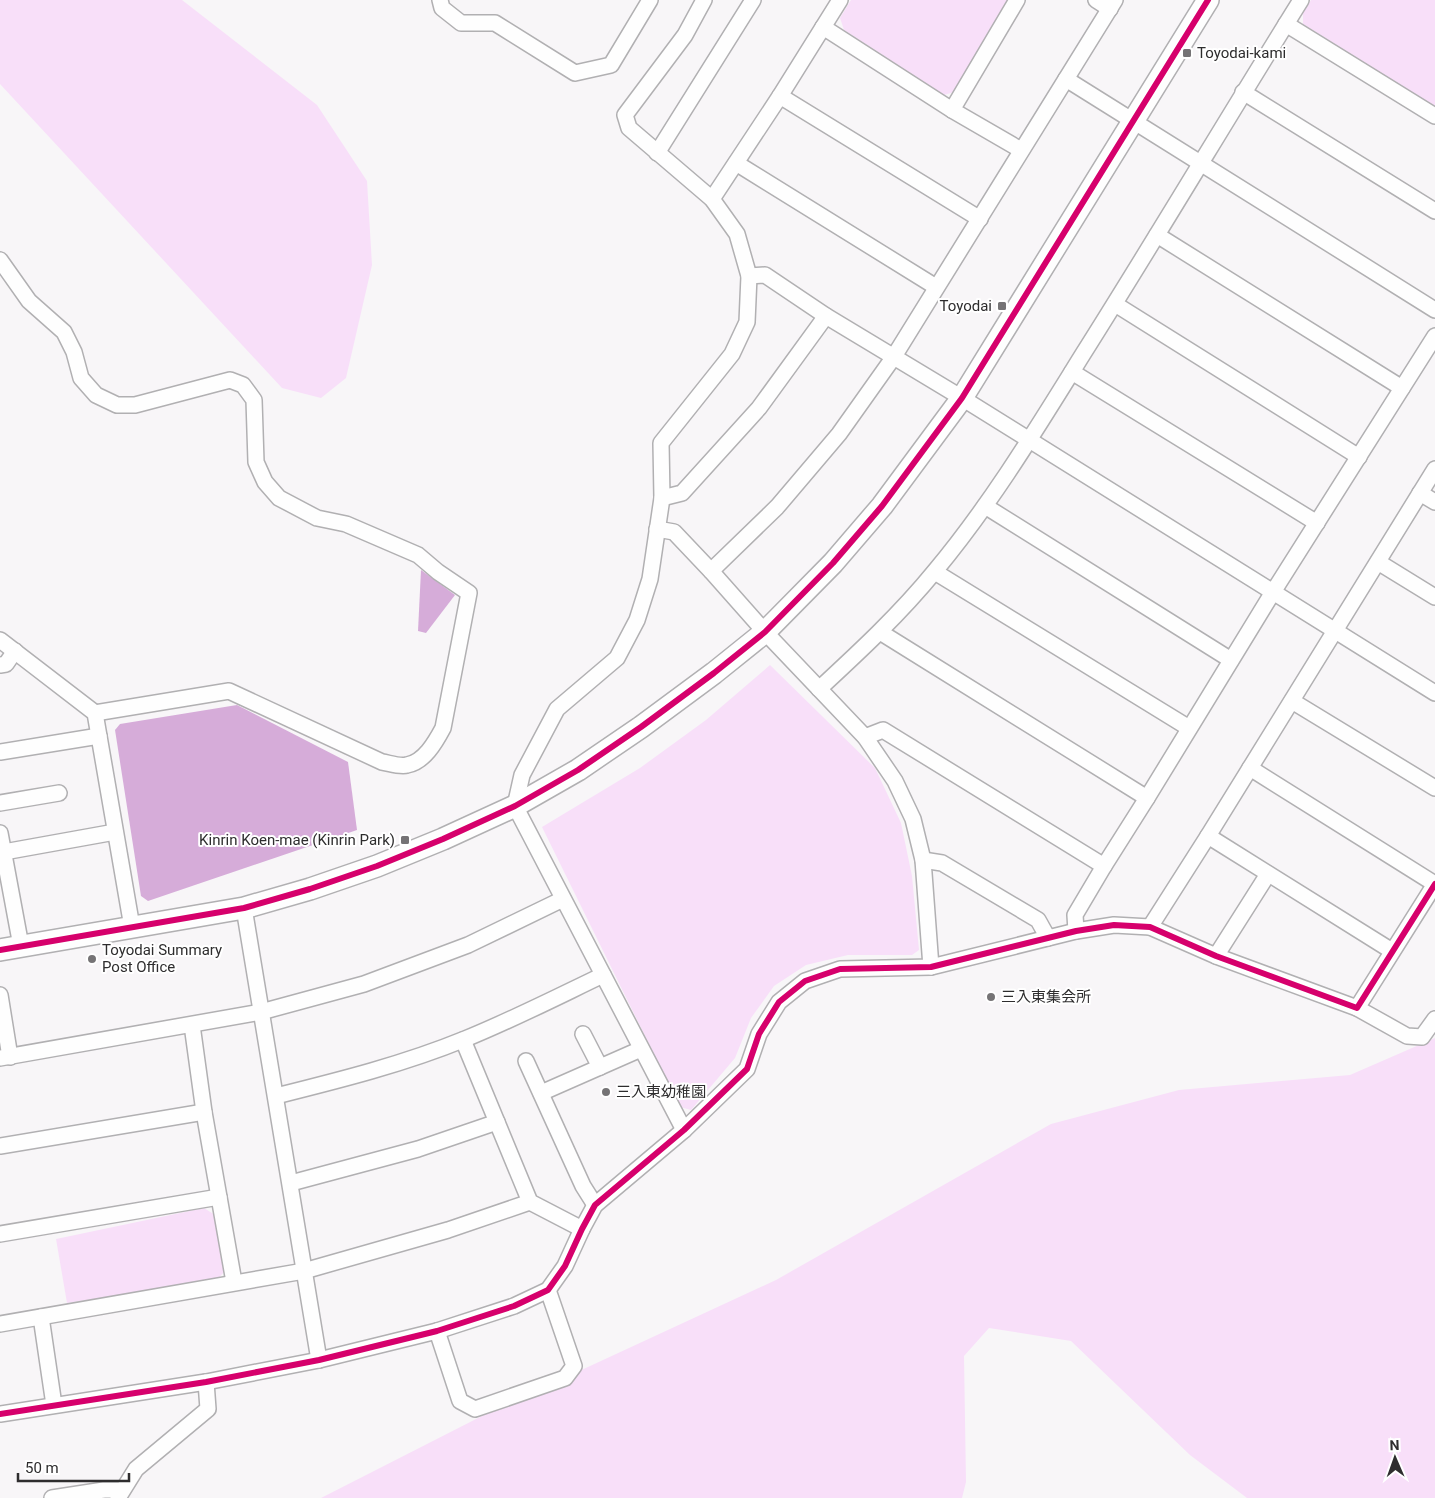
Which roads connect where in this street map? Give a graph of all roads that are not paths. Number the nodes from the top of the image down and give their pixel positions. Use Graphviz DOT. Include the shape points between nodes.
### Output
graph roads {
  1 [pos="440,0"];
  2 [pos="650,0"];
  3 [pos="704,0"];
  4 [pos="753,0"];
  5 [pos="840,0"];
  6 [pos="1017,0"];
  7 [pos="1096,0"];
  8 [pos="1208,0"];
  9 [pos="1301,0"];
  10 [pos="1112,4"];
  11 [pos="1286,24"];
  12 [pos="824,28"];
  13 [pos="1066,79"];
  14 [pos="1243,92"];
  15 [pos="780,96"];
  16 [pos="952,110"];
  17 [pos="1435,116"];
  18 [pos="1133,122"];
  19 [pos="1021,150"];
  20 [pos="657,153"];
  21 [pos="1200,162"];
  22 [pos="736,163"];
  23 [pos="712,200"];
  24 [pos="1435,211"];
  25 [pos="980,219"];
  26 [pos="1157,235"];
  27 [pos="0,260"];
  28 [pos="749,276"];
  29 [pos="936,287"];
  30 [pos="1115,304"];
  31 [pos="1435,310"];
  32 [pos="826,316"];
  33 [pos="1435,336"];
  34 [pos="893,358"];
  35 [pos="1072,372"];
  36 [pos="1402,388"];
  37 [pos="962,398"];
  38 [pos="1029,440"];
  39 [pos="1359,457"];
  40 [pos="1435,469"];
  41 [pos="1420,493"];
  42 [pos="662,498"];
  43 [pos="1435,502"];
  44 [pos="985,506"];
  45 [pos="1316,524"];
  46 [pos="657,529"];
  47 [pos="1378,562"];
  48 [pos="711,571"];
  49 [pos="935,572"];
  50 [pos="1273,592"];
  51 [pos="1435,597"];
  52 [pos="765,632"];
  53 [pos="880,632"];
  54 [pos="1335,632"];
  55 [pos="0,640"];
  56 [pos="15,651"];
  57 [pos="1231,660"];
  58 [pos="0,665"];
  59 [pos="819,689"];
  60 [pos="1435,693"];
  61 [pos="1292,701"];
  62 [pos="95,713"];
  63 [pos="1189,728"];
  64 [pos="99,736"];
  65 [pos="864,737"];
  66 [pos="0,752"];
  67 [pos="1250,768"];
  68 [pos="1435,788"];
  69 [pos="60,793"];
  70 [pos="1147,798"];
  71 [pos="0,803"];
  72 [pos="515,806"];
  73 [pos="116,832"];
  74 [pos="0,833"];
  75 [pos="1208,836"];
  76 [pos="4,852"];
  77 [pos="923,860"];
  78 [pos="1104,866"];
  79 [pos="1268,874"];
  80 [pos="5,888"];
  81 [pos="1433,891"];
  82 [pos="563,899"];
  83 [pos="244,908"];
  84 [pos="132,927"];
  85 [pos="1150,927"];
  86 [pos="1076,931"];
  87 [pos="1048,938"];
  88 [pos="21,946"];
  89 [pos="0,950"];
  90 [pos="1392,951"];
  91 [pos="1216,956"];
  92 [pos="930,967"];
  93 [pos="602,975"];
  94 [pos="0,995"];
  95 [pos="1357,1008"];
  96 [pos="261,1012"];
  97 [pos="1435,1019"];
  98 [pos="192,1026"];
  99 [pos="583,1034"];
  100 [pos="463,1040"];
  101 [pos="641,1049"];
  102 [pos="5,1058"];
  103 [pos="526,1061"];
  104 [pos="600,1067"];
  105 [pos="541,1093"];
  106 [pos="276,1096"];
  107 [pos="204,1112"];
  108 [pos="497,1122"];
  109 [pos="684,1130"];
  110 [pos="0,1146"];
  111 [pos="290,1182"];
  112 [pos="219,1197"];
  113 [pos="530,1202"];
  114 [pos="595,1205"];
  115 [pos="582,1229"];
  116 [pos="0,1234"];
  117 [pos="304,1271"];
  118 [pos="234,1282"];
  119 [pos="548,1290"];
  120 [pos="41,1318"];
  121 [pos="0,1324"];
  122 [pos="437,1331"];
  123 [pos="319,1360"];
  124 [pos="206,1382"];
  125 [pos="54,1405"];
  126 [pos="0,1414"];
  127 [pos="120,1494"];
  128 [pos="52,1498"];
  1 -- 2 [label="street" via="442,8 461,23 495,23 575,73 610,65"];
  3 -- 20 [label="street" via="685,35 625,115 629,128"];
  4 -- 20 [label="street"];
  5 -- 12 [label="street"];
  6 -- 16 [label="street"];
  7 -- 10 [label="street"];
  8 -- 18 [label="street"];
  9 -- 11 [label="street"];
  10 -- 13 [label="street"];
  11 -- 14 [label="street"];
  11 -- 17 [label="street"];
  12 -- 15 [label="street"];
  12 -- 16 [label="street"];
  13 -- 18 [label="street"];
  13 -- 19 [label="street"];
  14 -- 21 [label="street"];
  14 -- 24 [label="street"];
  15 -- 22 [label="street"];
  15 -- 25 [label="street"];
  16 -- 19 [label="street"];
  18 -- 21 [label="street"];
  18 -- 37 [label="street"];
  19 -- 25 [label="street"];
  20 -- 23 [label="street"];
  21 -- 26 [label="street"];
  21 -- 31 [label="street"];
  22 -- 23 [label="street"];
  22 -- 29 [label="street"];
  23 -- 28 [label="street" via="737,234"];
  25 -- 29 [label="street"];
  26 -- 30 [label="street"];
  26 -- 36 [label="street"];
  27 -- 62 [label="street" via="29,301 64,332 81,378 96,394 117,405 136,405 230,380 243,386 254,400 256,462 265,482 279,498 317,518 346,524 418,555 469,593 443,728 434,744 418,760 406,766 382,762 229,691"];
  28 -- 32 [label="street" via="765,275"];
  28 -- 42 [label="street" via="747,322 732,354 661,443"];
  29 -- 34 [label="street"];
  30 -- 35 [label="street"];
  30 -- 39 [label="street"];
  32 -- 34 [label="street"];
  32 -- 42 [label="street" via="753,415 682,493"];
  33 -- 36 [label="street"];
  34 -- 37 [label="street"];
  34 -- 48 [label="street" via="839,434 777,507"];
  35 -- 38 [label="street"];
  35 -- 45 [label="street"];
  36 -- 39 [label="street"];
  37 -- 38 [label="street"];
  37 -- 52 [label="street" via="882,506"];
  38 -- 44 [label="street"];
  38 -- 50 [label="street"];
  39 -- 45 [label="street"];
  40 -- 41 [label="street"];
  41 -- 43 [label="street"];
  41 -- 47 [label="street"];
  42 -- 46 [label="street"];
  44 -- 49 [label="street"];
  44 -- 57 [label="street"];
  45 -- 50 [label="street"];
  46 -- 48 [label="street" via="674,532"];
  46 -- 72 [label="street" via="650,579 637,620 617,658 557,709 522,775"];
  47 -- 51 [label="street"];
  47 -- 54 [label="street"];
  48 -- 52 [label="street"];
  49 -- 53 [label="street"];
  49 -- 63 [label="street"];
  50 -- 54 [label="street"];
  50 -- 57 [label="street"];
  52 -- 59 [label="street"];
  52 -- 72 [label="street" via="641,727 578,770"];
  53 -- 59 [label="street"];
  53 -- 70 [label="street"];
  54 -- 60 [label="street"];
  54 -- 61 [label="street"];
  55 -- 56 [label="street"];
  56 -- 58 [label="street" via="6,664"];
  56 -- 62 [label="street"];
  57 -- 63 [label="street"];
  59 -- 65 [label="street"];
  61 -- 67 [label="street"];
  61 -- 68 [label="street"];
  62 -- 64 [label="street"];
  63 -- 70 [label="street"];
  64 -- 66 [label="street"];
  64 -- 73 [label="street"];
  65 -- 77 [label="street" via="899,788 913,819"];
  65 -- 78 [label="street" via="884,730"];
  67 -- 75 [label="street"];
  67 -- 81 [label="street"];
  69 -- 71 [label="street"];
  70 -- 78 [label="street"];
  72 -- 82 [label="street"];
  72 -- 83 [label="street" via="377,866"];
  73 -- 76 [label="street"];
  73 -- 84 [label="street"];
  74 -- 76 [label="street"];
  75 -- 79 [label="street"];
  75 -- 85 [label="street"];
  76 -- 80 [label="street"];
  77 -- 87 [label="street" via="942,863 1038,920"];
  77 -- 92 [label="street"];
  78 -- 86 [label="street" via="1075,915"];
  79 -- 90 [label="street"];
  79 -- 91 [label="street"];
  80 -- 88 [label="street"];
  81 -- 90 [label="street"];
  82 -- 93 [label="street"];
  82 -- 96 [label="street" via="468,945 364,984"];
  83 -- 84 [label="street"];
  83 -- 96 [label="street"];
  84 -- 88 [label="street"];
  85 -- 86 [label="street" via="1114,925"];
  85 -- 91 [label="street"];
  86 -- 87 [label="street"];
  87 -- 92 [label="street"];
  88 -- 89 [label="street"];
  90 -- 95 [label="street"];
  91 -- 95 [label="street"];
  92 -- 109 [label="street" via="840,969 805,981 778,1002 759,1034 747,1069"];
  93 -- 100 [label="street"];
  93 -- 101 [label="street"];
  94 -- 102 [label="street"];
  95 -- 97 [label="street" via="1407,1036 1422,1037"];
  96 -- 98 [label="street"];
  96 -- 106 [label="street"];
  98 -- 102 [label="street"];
  98 -- 107 [label="street"];
  99 -- 104 [label="street"];
  100 -- 106 [label="street" via="350,1078"];
  100 -- 108 [label="street"];
  101 -- 104 [label="street"];
  101 -- 109 [label="street"];
  103 -- 105 [label="street"];
  104 -- 105 [label="street"];
  105 -- 114 [label="street" via="583,1186"];
  106 -- 111 [label="street"];
  107 -- 110 [label="street"];
  107 -- 112 [label="street"];
  108 -- 111 [label="street" via="418,1149"];
  108 -- 113 [label="street"];
  109 -- 114 [label="street"];
  111 -- 117 [label="street"];
  112 -- 116 [label="street"];
  112 -- 118 [label="street"];
  113 -- 115 [label="street"];
  113 -- 117 [label="street" via="448,1230"];
  114 -- 115 [label="street"];
  115 -- 119 [label="street" via="565,1266"];
  117 -- 118 [label="street"];
  117 -- 123 [label="street"];
  118 -- 120 [label="street"];
  119 -- 122 [label="street" via="514,1306"];
  119 -- 122 [label="street" via="574,1366 565,1378 475,1409 460,1401"];
  120 -- 121 [label="street"];
  120 -- 125 [label="street"];
  122 -- 123 [label="street"];
  123 -- 124 [label="street"];
  124 -- 125 [label="street"];
  124 -- 127 [label="street" via="208,1409 136,1469"];
  125 -- 126 [label="street"];
  127 -- 128 [label="street" via="104,1490"];
}
